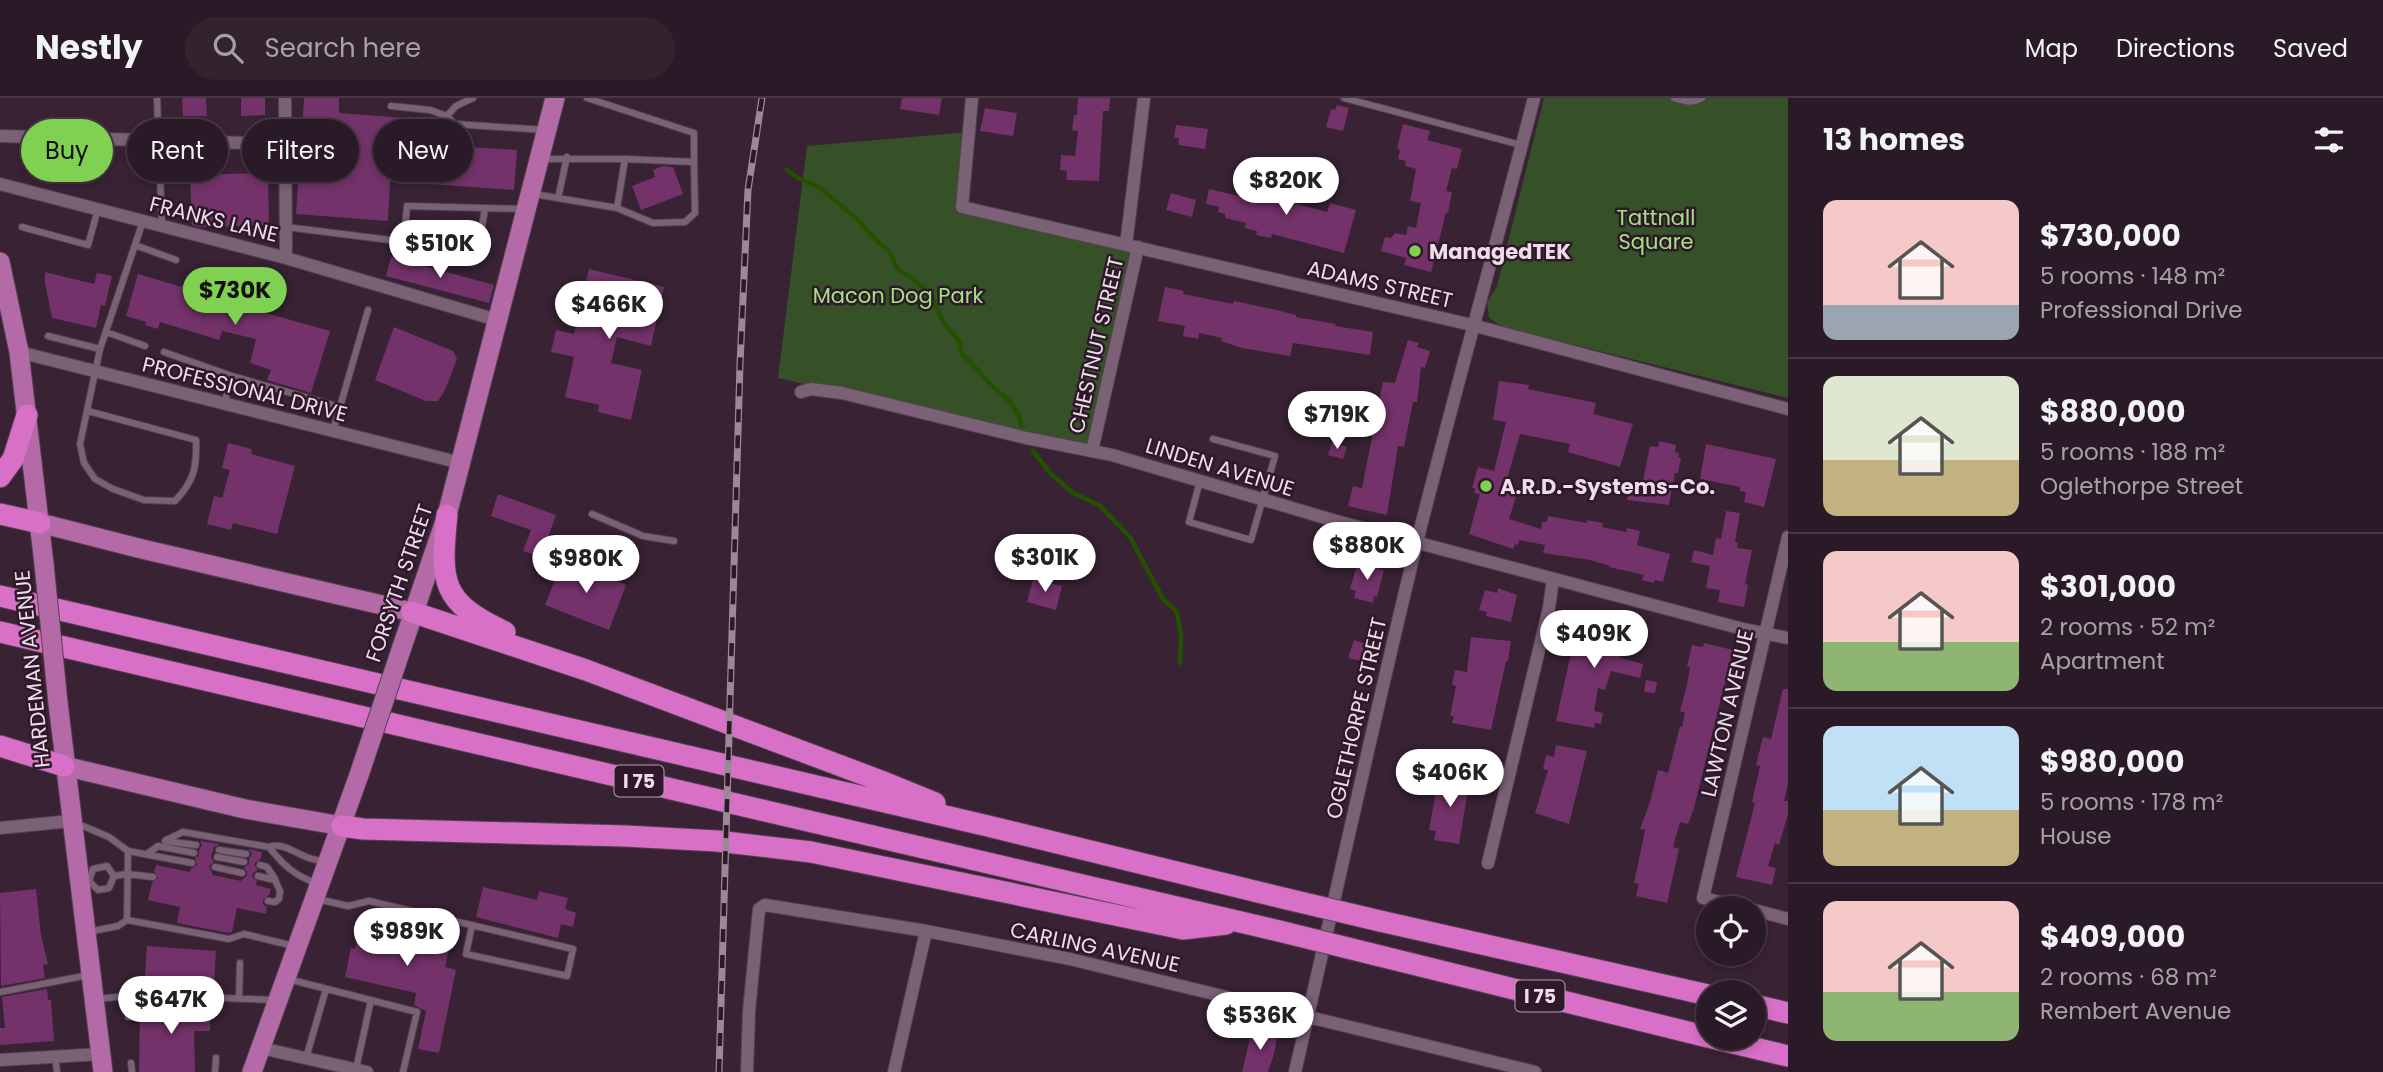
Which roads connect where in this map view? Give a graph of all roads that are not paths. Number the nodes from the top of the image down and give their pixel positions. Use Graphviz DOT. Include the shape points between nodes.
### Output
graph roads {
  1 [pos="157,98"];
  2 [pos="285,98"];
  3 [pos="474,98"];
  4 [pos="555,98"];
  5 [pos="587,98"];
  6 [pos="972,98"];
  7 [pos="1144,98"];
  8 [pos="1344,98"];
  9 [pos="1534,98"];
  10 [pos="1674,98"];
  11 [pos="1702,98"];
  12 [pos="1352,99"];
  13 [pos="391,106"];
  14 [pos="447,116"];
  15 [pos="158,119"];
  16 [pos="285,119"];
  17 [pos="547,130"];
  18 [pos="0,136"];
  19 [pos="127,140"];
  20 [pos="1522,145"];
  21 [pos="567,157"];
  22 [pos="538,159"];
  23 [pos="625,159"];
  24 [pos="694,162"];
  25 [pos="160,182"];
  26 [pos="285,182"];
  27 [pos="0,184"];
  28 [pos="558,198"];
  29 [pos="528,201"];
  30 [pos="485,208"];
  31 [pos="617,208"];
  32 [pos="98,209"];
  33 [pos="143,221"];
  34 [pos="162,226"];
  35 [pos="22,227"];
  36 [pos="286,227"];
  37 [pos="404,241"];
  38 [pos="135,245"];
  39 [pos="1132,246"];
  40 [pos="286,258"];
  41 [pos="176,260"];
  42 [pos="0,262"];
  43 [pos="5,306"];
  44 [pos="368,310"];
  45 [pos="497,320"];
  46 [pos="1472,325"];
  47 [pos="106,332"];
  48 [pos="48,335"];
  49 [pos="145,346"];
  50 [pos="100,349"];
  51 [pos="19,352"];
  52 [pos="164,352"];
  53 [pos="97,372"];
  54 [pos="232,376"];
  55 [pos="801,392"];
  56 [pos="224,404"];
  57 [pos="340,407"];
  58 [pos="1788,409"];
  59 [pos="88,411"];
  60 [pos="27,415"];
  61 [pos="333,431"];
  62 [pos="1213,439"];
  63 [pos="1092,451"];
  64 [pos="461,463"];
  65 [pos="0,477"];
  66 [pos="1200,481"];
  67 [pos="1262,500"];
  68 [pos="0,514"];
  69 [pos="592,514"];
  70 [pos="447,515"];
  71 [pos="40,523"];
  72 [pos="1788,537"];
  73 [pos="674,541"];
  74 [pos="1417,543"];
  75 [pos="1553,579"];
  76 [pos="0,596"];
  77 [pos="412,612"];
  78 [pos="0,632"];
  79 [pos="1767,633"];
  80 [pos="1788,638"];
  81 [pos="586,670"];
  82 [pos="0,746"];
  83 [pos="64,766"];
  84 [pos="71,821"];
  85 [pos="342,826"];
  86 [pos="988,826"];
  87 [pos="0,828"];
  88 [pos="166,840"];
  89 [pos="158,846"];
  90 [pos="269,847"];
  91 [pos="128,851"];
  92 [pos="218,853"];
  93 [pos="147,854"];
  94 [pos="245,858"];
  95 [pos="192,863"];
  96 [pos="263,863"];
  97 [pos="328,863"];
  98 [pos="1488,863"];
  99 [pos="215,867"];
  100 [pos="242,873"];
  101 [pos="127,874"];
  102 [pos="114,876"];
  103 [pos="258,876"];
  104 [pos="153,877"];
  105 [pos="275,880"];
  106 [pos="84,883"];
  107 [pos="318,891"];
  108 [pos="1703,896"];
  109 [pos="268,901"];
  110 [pos="1766,913"];
  111 [pos="1788,919"];
  112 [pos="127,920"];
  113 [pos="1240,922"];
  114 [pos="472,925"];
  115 [pos="926,931"];
  116 [pos="86,933"];
  117 [pos="297,947"];
  118 [pos="240,963"];
  119 [pos="91,975"];
  120 [pos="286,978"];
  121 [pos="326,989"];
  122 [pos="0,992"];
  123 [pos="1696,992"];
  124 [pos="127,996"];
  125 [pos="239,997"];
  126 [pos="94,999"];
  127 [pos="278,1000"];
  128 [pos="371,1000"];
  129 [pos="1766,1008"];
  130 [pos="1788,1013"];
  131 [pos="1308,1016"];
  132 [pos="128,1017"];
  133 [pos="1696,1034"];
  134 [pos="261,1048"];
  135 [pos="1763,1050"];
  136 [pos="55,1056"];
  137 [pos="1788,1056"];
  138 [pos="216,1058"];
  139 [pos="306,1058"];
  140 [pos="0,1060"];
  141 [pos="102,1063"];
  142 [pos="131,1063"];
  143 [pos="362,1071"];
  144 [pos="57,1072"];
  145 [pos="132,1072"];
  146 [pos="215,1072"];
  147 [pos="252,1072"];
  148 [pos="403,1072"];
  149 [pos="747,1072"];
  150 [pos="894,1072"];
  151 [pos="1295,1072"];
  152 [pos="1535,1072"];
  1 -- 15 [label="lane"];
  2 -- 16 [label="street"];
  3 -- 14 [label="lane"];
  4 -- 17 [label="main road, FORSYTH STREET"];
  5 -- 24 [label="lane" via="694,133"];
  6 -- 39 [label="street, ADAMS STREET" via="962,206"];
  7 -- 39 [label="street, CHESTNUT STREET"];
  8 -- 12 [label="lane"];
  9 -- 20 [label="street, OGLETHORPE STREET"];
  10 -- 11 [label="lane" via="1689,102"];
  12 -- 20 [label="lane"];
  13 -- 14 [label="lane"];
  14 -- 17 [label="lane" via="455,124"];
  17 -- 22 [label="main road, FORSYTH STREET"];
  18 -- 19 [label="street"];
  20 -- 46 [label="street, OGLETHORPE STREET"];
  21 -- 22 [label="lane"];
  21 -- 23 [label="lane"];
  21 -- 28 [label="lane"];
  22 -- 29 [label="main road, FORSYTH STREET"];
  23 -- 24 [label="lane"];
  23 -- 31 [label="lane"];
  24 -- 31 [label="lane" via="695,213 685,222 653,223"];
  25 -- 34 [label="lane"];
  26 -- 36 [label="street"];
  27 -- 32 [label="street, FRANKS LANE"];
  28 -- 29 [label="lane"];
  28 -- 31 [label="lane"];
  29 -- 30 [label="lane"];
  29 -- 45 [label="main road, FORSYTH STREET"];
  30 -- 37 [label="lane" via="407,206"];
  30 -- 37 [label="lane" via="478,251"];
  32 -- 33 [label="street, FRANKS LANE"];
  32 -- 35 [label="lane" via="88,245"];
  33 -- 34 [label="street, FRANKS LANE"];
  33 -- 38 [label="lane"];
  34 -- 40 [label="street, FRANKS LANE"];
  36 -- 37 [label="lane"];
  36 -- 40 [label="street"];
  38 -- 41 [label="lane"];
  38 -- 47 [label="lane"];
  39 -- 46 [label="street, ADAMS STREET"];
  39 -- 63 [label="street, CHESTNUT STREET"];
  40 -- 45 [label="street, FRANKS LANE"];
  42 -- 43 [label="main road, HARDEMAN AVENUE"];
  43 -- 51 [label="main road, HARDEMAN AVENUE"];
  44 -- 57 [label="lane"];
  45 -- 64 [label="main road, FORSYTH STREET"];
  46 -- 58 [label="street, ADAMS STREET"];
  46 -- 74 [label="street, OGLETHORPE STREET"];
  47 -- 49 [label="lane"];
  47 -- 50 [label="lane"];
  48 -- 50 [label="lane"];
  50 -- 53 [label="lane"];
  51 -- 53 [label="street, PROFESSIONAL DRIVE"];
  51 -- 60 [label="main road, HARDEMAN AVENUE"];
  52 -- 54 [label="lane"];
  53 -- 56 [label="street, PROFESSIONAL DRIVE"];
  53 -- 59 [label="lane"];
  54 -- 56 [label="lane"];
  54 -- 57 [label="lane"];
  55 -- 63 [label="street, LINDEN AVENUE" via="842,393"];
  56 -- 61 [label="street, PROFESSIONAL DRIVE"];
  57 -- 61 [label="lane"];
  59 -- 59 [label="lane" via="196,440 197,461 190,485 175,501 144,500 95,479 84,464 80,444"];
  60 -- 65 [label="highway" via="13,459"];
  60 -- 71 [label="main road, HARDEMAN AVENUE"];
  61 -- 64 [label="street, PROFESSIONAL DRIVE"];
  62 -- 67 [label="lane" via="1275,456"];
  63 -- 66 [label="street, LINDEN AVENUE"];
  64 -- 70 [label="main road, FORSYTH STREET"];
  66 -- 67 [label="street, LINDEN AVENUE"];
  66 -- 67 [label="lane" via="1189,522 1251,540"];
  67 -- 74 [label="street, LINDEN AVENUE"];
  68 -- 71 [label="highway"];
  69 -- 73 [label="lane" via="643,536"];
  70 -- 77 [label="main road, FORSYTH STREET"];
  70 -- 81 [label="highway" via="446,576 461,607"];
  71 -- 77 [label="main road"];
  71 -- 83 [label="main road, HARDEMAN AVENUE, bridge"];
  72 -- 79 [label="street, LAWTON AVENUE"];
  74 -- 75 [label="street, LINDEN AVENUE"];
  74 -- 131 [label="street, OGLETHORPE STREET"];
  75 -- 79 [label="street, LINDEN AVENUE"];
  75 -- 98 [label="street"];
  76 -- 86 [label="highway, I 75"];
  77 -- 81 [label="highway"];
  77 -- 85 [label="main road, FORSYTH STREET, bridge"];
  78 -- 113 [label="highway, I 75"];
  79 -- 80 [label="street, LINDEN AVENUE"];
  79 -- 108 [label="street, LAWTON AVENUE"];
  81 -- 86 [label="highway"];
  82 -- 83 [label="highway"];
  83 -- 84 [label="main road, HARDEMAN AVENUE"];
  83 -- 85 [label="main road" via="245,809"];
  84 -- 87 [label="street"];
  84 -- 91 [label="lane" via="109,837"];
  84 -- 106 [label="main road, HARDEMAN AVENUE"];
  85 -- 97 [label="main road, FORSYTH STREET"];
  85 -- 113 [label="highway" via="625,836 757,846 855,860 1183,929"];
  86 -- 123 [label="highway, I 75, bridge"];
  88 -- 89 [label="lane"];
  88 -- 89 [label="lane" via="195,849"];
  88 -- 90 [label="lane" via="183,832"];
  89 -- 93 [label="lane"];
  90 -- 97 [label="lane" via="290,848"];
  90 -- 107 [label="lane" via="290,871"];
  91 -- 93 [label="lane"];
  91 -- 101 [label="lane"];
  92 -- 94 [label="lane"];
  93 -- 95 [label="lane"];
  96 -- 105 [label="lane"];
  97 -- 107 [label="main road, FORSYTH STREET"];
  99 -- 100 [label="lane"];
  101 -- 102 [label="lane"];
  101 -- 104 [label="lane"];
  101 -- 112 [label="lane"];
  102 -- 106 [label="lane" via="108,888 97,890"];
  102 -- 106 [label="lane" via="107,866 93,869"];
  103 -- 105 [label="lane"];
  105 -- 109 [label="lane" via="279,899"];
  106 -- 116 [label="main road, HARDEMAN AVENUE"];
  107 -- 114 [label="lane" via="348,906 369,901"];
  107 -- 117 [label="main road, FORSYTH STREET"];
  110 -- 111 [label="street"];
  112 -- 116 [label="lane"];
  112 -- 117 [label="lane" via="229,939 244,934"];
  113 -- 133 [label="highway, I 75, bridge"];
  114 -- 114 [label="lane" via="573,949 567,976 466,954"];
  115 -- 131 [label="street, CARLING AVENUE"];
  115 -- 149 [label="street, CARLING AVENUE" via="765,905 760,909 749,1011"];
  115 -- 150 [label="street"];
  116 -- 119 [label="main road, HARDEMAN AVENUE"];
  117 -- 120 [label="main road, FORSYTH STREET"];
  118 -- 125 [label="lane"];
  119 -- 122 [label="lane"];
  119 -- 126 [label="main road, HARDEMAN AVENUE"];
  120 -- 121 [label="lane"];
  120 -- 127 [label="main road, FORSYTH STREET"];
  121 -- 128 [label="lane"];
  121 -- 139 [label="lane"];
  124 -- 125 [label="lane"];
  124 -- 126 [label="lane"];
  124 -- 132 [label="lane"];
  125 -- 127 [label="lane"];
  126 -- 141 [label="main road, HARDEMAN AVENUE"];
  127 -- 134 [label="main road, FORSYTH STREET"];
  128 -- 143 [label="lane"];
  128 -- 148 [label="lane" via="417,1012"];
  129 -- 130 [label="highway"];
  131 -- 151 [label="street, OGLETHORPE STREET"];
  131 -- 152 [label="street, CARLING AVENUE"];
  134 -- 139 [label="street"];
  134 -- 147 [label="main road, FORSYTH STREET"];
  135 -- 137 [label="highway, I 75"];
  136 -- 140 [label="street"];
  136 -- 141 [label="street"];
  136 -- 144 [label="lane"];
  138 -- 146 [label="lane"];
  139 -- 143 [label="street"];
  142 -- 145 [label="lane"];
}
